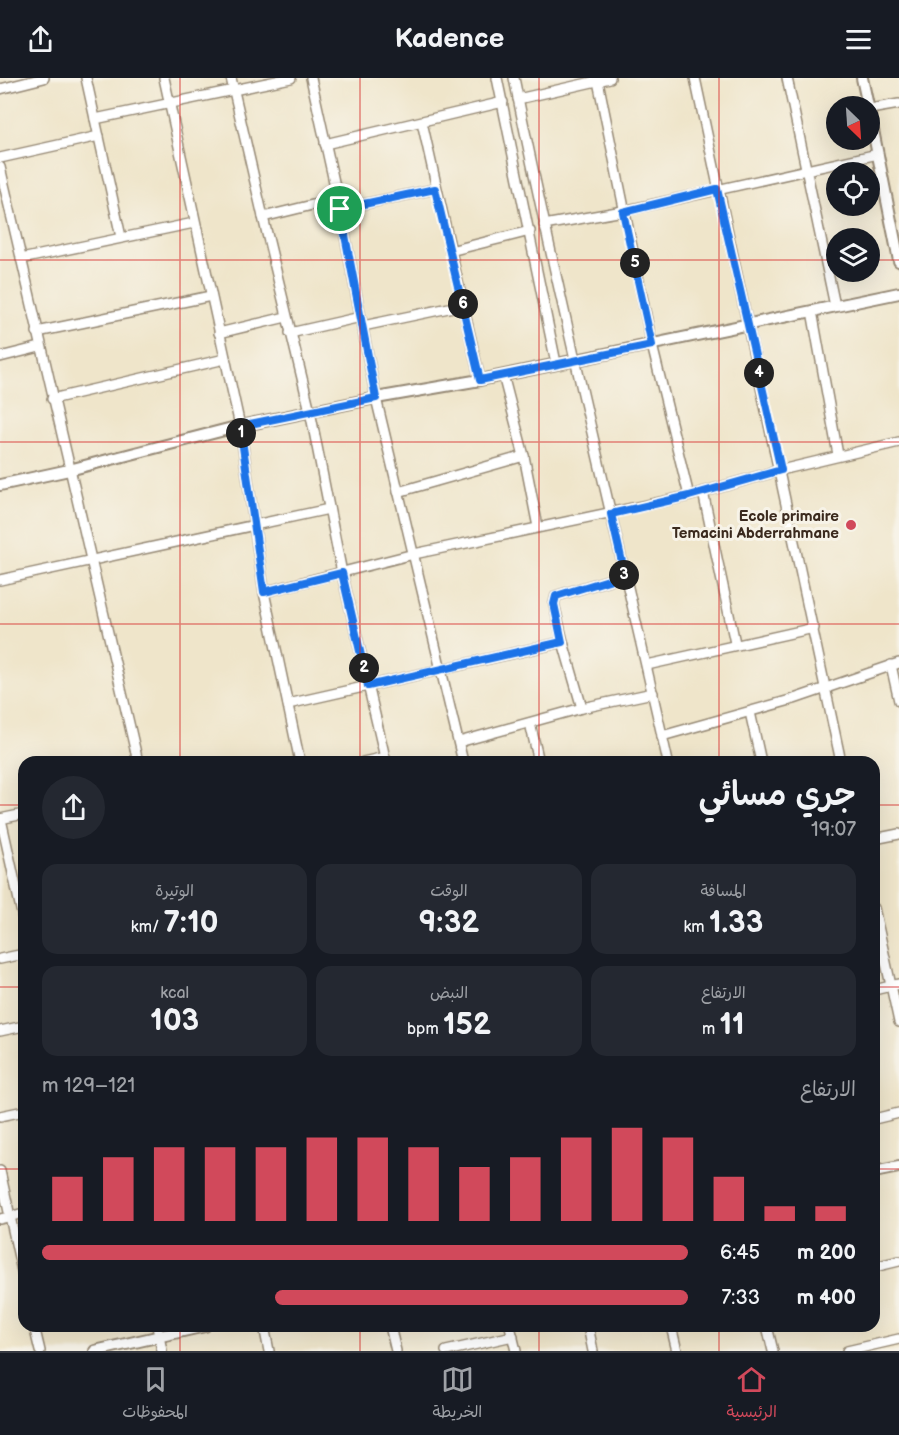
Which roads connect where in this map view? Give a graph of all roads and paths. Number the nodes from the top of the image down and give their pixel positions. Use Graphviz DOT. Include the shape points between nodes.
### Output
graph roads {
  1 [pos="44,78"];
  2 [pos="86,78"];
  3 [pos="164,78"];
  4 [pos="231,78"];
  5 [pos="291,78"];
  6 [pos="311,78"];
  7 [pos="497,78"];
  8 [pos="514,78"];
  9 [pos="610,78"];
  10 [pos="695,78"];
  11 [pos="787,78"];
  12 [pos="862,78"];
  13 [pos="598,81"];
  14 [pos="234,88"];
  15 [pos="0,89"];
  16 [pos="866,96"];
  17 [pos="518,99"];
  18 [pos="169,102"];
  19 [pos="503,102"];
  20 [pos="899,104"];
  21 [pos="880,107"];
  22 [pos="95,119"];
  23 [pos="422,122"];
  24 [pos="99,136"];
  25 [pos="325,144"];
  26 [pos="877,150"];
  27 [pos="878,154"];
  28 [pos="0,158"];
  29 [pos="0,167"];
  30 [pos="807,170"];
  31 [pos="435,189"];
  32 [pos="717,189"];
  33 [pos="337,199"];
  34 [pos="5,209"];
  35 [pos="340,209"];
  36 [pos="623,212"];
  37 [pos="263,217"];
  38 [pos="194,223"];
  39 [pos="544,225"];
  40 [pos="896,225"];
  41 [pos="530,231"];
  42 [pos="122,237"];
  43 [pos="450,251"];
  44 [pos="21,259"];
  45 [pos="899,261"];
  46 [pos="899,293"];
  47 [pos="211,296"];
  48 [pos="463,304"];
  49 [pos="835,306"];
  50 [pos="812,311"];
  51 [pos="286,316"];
  52 [pos="362,321"];
  53 [pos="747,324"];
  54 [pos="37,332"];
  55 [pos="219,333"];
  56 [pos="290,333"];
  57 [pos="652,345"];
  58 [pos="40,347"];
  59 [pos="0,357"];
  60 [pos="225,359"];
  61 [pos="573,360"];
  62 [pos="556,363"];
  63 [pos="503,375"];
  64 [pos="480,380"];
  65 [pos="376,398"];
  66 [pos="52,399"];
  67 [pos="310,411"];
  68 [pos="240,426"];
  69 [pos="899,442"];
  70 [pos="838,455"];
  71 [pos="524,456"];
  72 [pos="69,470"];
  73 [pos="781,470"];
  74 [pos="0,485"];
  75 [pos="399,492"];
  76 [pos="703,492"];
  77 [pos="689,496"];
  78 [pos="329,509"];
  79 [pos="611,514"];
  80 [pos="255,525"];
  81 [pos="538,527"];
  82 [pos="414,554"];
  83 [pos="90,560"];
  84 [pos="342,573"];
  85 [pos="625,575"];
  86 [pos="0,580"];
  87 [pos="264,592"];
  88 [pos="814,628"];
  89 [pos="562,642"];
  90 [pos="735,643"];
  91 [pos="895,664"];
  92 [pos="647,665"];
  93 [pos="441,669"];
  94 [pos="368,686"];
  95 [pos="826,689"];
  96 [pos="653,693"];
  97 [pos="899,701"];
  98 [pos="288,704"];
  99 [pos="582,708"];
  100 [pos="750,712"];
  101 [pos="530,723"];
  102 [pos="662,736"];
  103 [pos="459,742"];
  104 [pos="137,756"];
  105 [pos="299,756"];
  106 [pos="384,756"];
  107 [pos="462,756"];
  108 [pos="538,756"];
  109 [pos="665,756"];
  110 [pos="760,756"];
  111 [pos="840,756"];
  112 [pos="18,815"];
  113 [pos="1,819"];
  114 [pos="899,834"];
  115 [pos="880,838"];
  116 [pos="18,896"];
  117 [pos="880,935"];
  118 [pos="18,955"];
  119 [pos="0,959"];
  120 [pos="895,985"];
  121 [pos="880,989"];
  122 [pos="899,1022"];
  123 [pos="18,1027"];
  124 [pos="0,1031"];
  125 [pos="18,1112"];
  126 [pos="899,1113"];
  127 [pos="0,1116"];
  128 [pos="880,1118"];
  129 [pos="899,1167"];
  130 [pos="0,1171"];
  131 [pos="880,1171"];
  132 [pos="18,1215"];
  133 [pos="10,1217"];
  134 [pos="0,1219"];
  135 [pos="18,1253"];
  136 [pos="899,1261"];
  137 [pos="880,1266"];
  138 [pos="35,1332"];
  139 [pos="155,1332"];
  140 [pos="158,1332"];
  141 [pos="265,1332"];
  142 [pos="391,1332"];
  143 [pos="512,1332"];
  144 [pos="589,1332"];
  145 [pos="672,1332"];
  146 [pos="768,1332"];
  147 [pos="513,1336"];
  148 [pos="899,1339"];
  149 [pos="40,1351"];
  150 [pos="95,1351"];
  151 [pos="162,1351"];
  152 [pos="269,1351"];
  153 [pos="396,1351"];
  154 [pos="446,1351"];
  155 [pos="516,1351"];
  156 [pos="593,1351"];
  157 [pos="677,1351"];
  158 [pos="773,1351"];
  159 [pos="847,1351"];
  1 -- 15 [label="street"];
  2 -- 22 [label="street"];
  3 -- 18 [label="street"];
  4 -- 14 [label="street"];
  5 -- 14 [label="street"];
  6 -- 25 [label="street"];
  7 -- 19 [label="street"];
  8 -- 17 [label="street"];
  9 -- 13 [label="street"];
  10 -- 32 [label="street"];
  11 -- 30 [label="street"];
  12 -- 16 [label="street"];
  13 -- 17 [label="street"];
  13 -- 36 [label="street"];
  14 -- 18 [label="street"];
  14 -- 37 [label="street"];
  17 -- 39 [label="street"];
  18 -- 22 [label="street"];
  18 -- 38 [label="street"];
  19 -- 23 [label="street"];
  19 -- 41 [label="street"];
  20 -- 21 [label="street"];
  22 -- 24 [label="street"];
  23 -- 25 [label="street"];
  23 -- 31 [label="street"];
  24 -- 28 [label="street"];
  24 -- 42 [label="street"];
  25 -- 33 [label="street"];
  26 -- 27 [label="street"];
  27 -- 30 [label="street"];
  27 -- 40 [label="street"];
  29 -- 34 [label="street"];
  30 -- 32 [label="street"];
  30 -- 49 [label="street"];
  31 -- 35 [label="street"];
  31 -- 43 [label="street"];
  32 -- 36 [label="street"];
  32 -- 53 [label="street"];
  33 -- 35 [label="street"];
  33 -- 37 [label="street"];
  34 -- 44 [label="street"];
  35 -- 52 [label="street"];
  36 -- 39 [label="street"];
  36 -- 57 [label="street"];
  37 -- 51 [label="street"];
  38 -- 42 [label="street"];
  38 -- 47 [label="street"];
  39 -- 61 [label="street"];
  40 -- 45 [label="street"];
  41 -- 43 [label="street"];
  41 -- 62 [label="street"];
  42 -- 44 [label="street"];
  43 -- 48 [label="street"];
  44 -- 54 [label="street"];
  46 -- 49 [label="street"];
  47 -- 54 [label="street"];
  47 -- 55 [label="street"];
  48 -- 52 [label="street"];
  48 -- 64 [label="street"];
  49 -- 50 [label="street"];
  50 -- 53 [label="street"];
  50 -- 70 [label="street"];
  51 -- 55 [label="street"];
  51 -- 56 [label="street"];
  52 -- 56 [label="street"];
  52 -- 65 [label="street"];
  53 -- 57 [label="street"];
  53 -- 73 [label="street"];
  54 -- 58 [label="street"];
  55 -- 60 [label="street"];
  56 -- 67 [label="street"];
  57 -- 61 [label="street"];
  57 -- 77 [label="street"];
  58 -- 59 [label="street"];
  58 -- 66 [label="street"];
  60 -- 66 [label="street"];
  60 -- 68 [label="street"];
  61 -- 62 [label="street"];
  61 -- 79 [label="street"];
  62 -- 63 [label="street"];
  63 -- 64 [label="street"];
  63 -- 71 [label="street"];
  64 -- 65 [label="street"];
  65 -- 67 [label="street"];
  65 -- 75 [label="street"];
  66 -- 72 [label="street"];
  67 -- 68 [label="street"];
  67 -- 78 [label="street"];
  68 -- 72 [label="street"];
  68 -- 80 [label="street"];
  69 -- 70 [label="street"];
  70 -- 73 [label="street"];
  71 -- 75 [label="street"];
  71 -- 81 [label="street"];
  72 -- 74 [label="street"];
  72 -- 83 [label="street"];
  73 -- 76 [label="street"];
  73 -- 88 [label="street"];
  75 -- 82 [label="street"];
  76 -- 77 [label="street"];
  76 -- 90 [label="street"];
  77 -- 79 [label="street"];
  78 -- 80 [label="street"];
  78 -- 84 [label="street"];
  79 -- 81 [label="street"];
  79 -- 85 [label="street"];
  80 -- 83 [label="street"];
  80 -- 87 [label="street"];
  81 -- 82 [label="street"];
  82 -- 84 [label="street"];
  82 -- 93 [label="street"];
  83 -- 86 [label="street"];
  83 -- 104 [label="street"];
  84 -- 87 [label="street"];
  84 -- 94 [label="street"];
  85 -- 89 [label="street" via="556,596 554,604"];
  85 -- 92 [label="street"];
  87 -- 98 [label="street"];
  88 -- 90 [label="street"];
  88 -- 95 [label="street"];
  89 -- 93 [label="street"];
  89 -- 99 [label="street"];
  90 -- 92 [label="street"];
  91 -- 95 [label="street"];
  91 -- 97 [label="street"];
  92 -- 96 [label="street"];
  93 -- 94 [label="street"];
  93 -- 103 [label="street"];
  94 -- 98 [label="street"];
  94 -- 106 [label="street"];
  95 -- 100 [label="street"];
  95 -- 111 [label="street"];
  96 -- 99 [label="street"];
  96 -- 102 [label="street"];
  98 -- 105 [label="street"];
  99 -- 101 [label="street"];
  100 -- 102 [label="street"];
  100 -- 110 [label="street"];
  101 -- 103 [label="street"];
  101 -- 108 [label="street"];
  102 -- 109 [label="street"];
  103 -- 107 [label="street"];
  112 -- 113 [label="street"];
  113 -- 116 [label="street"];
  114 -- 115 [label="street"];
  117 -- 120 [label="street"];
  118 -- 119 [label="street"];
  120 -- 121 [label="street"];
  120 -- 122 [label="street"];
  123 -- 124 [label="street"];
  125 -- 127 [label="street"];
  126 -- 128 [label="street"];
  129 -- 131 [label="street"];
  130 -- 133 [label="street"];
  132 -- 133 [label="street"];
  133 -- 134 [label="street"];
  133 -- 135 [label="street"];
  136 -- 137 [label="street"];
  138 -- 149 [label="street"];
  139 -- 150 [label="street"];
  140 -- 151 [label="street"];
  141 -- 152 [label="street"];
  142 -- 153 [label="street"];
  143 -- 147 [label="street"];
  144 -- 156 [label="street"];
  145 -- 157 [label="street"];
  146 -- 158 [label="street"];
  147 -- 154 [label="street"];
  147 -- 155 [label="street"];
  148 -- 159 [label="street"];
}
